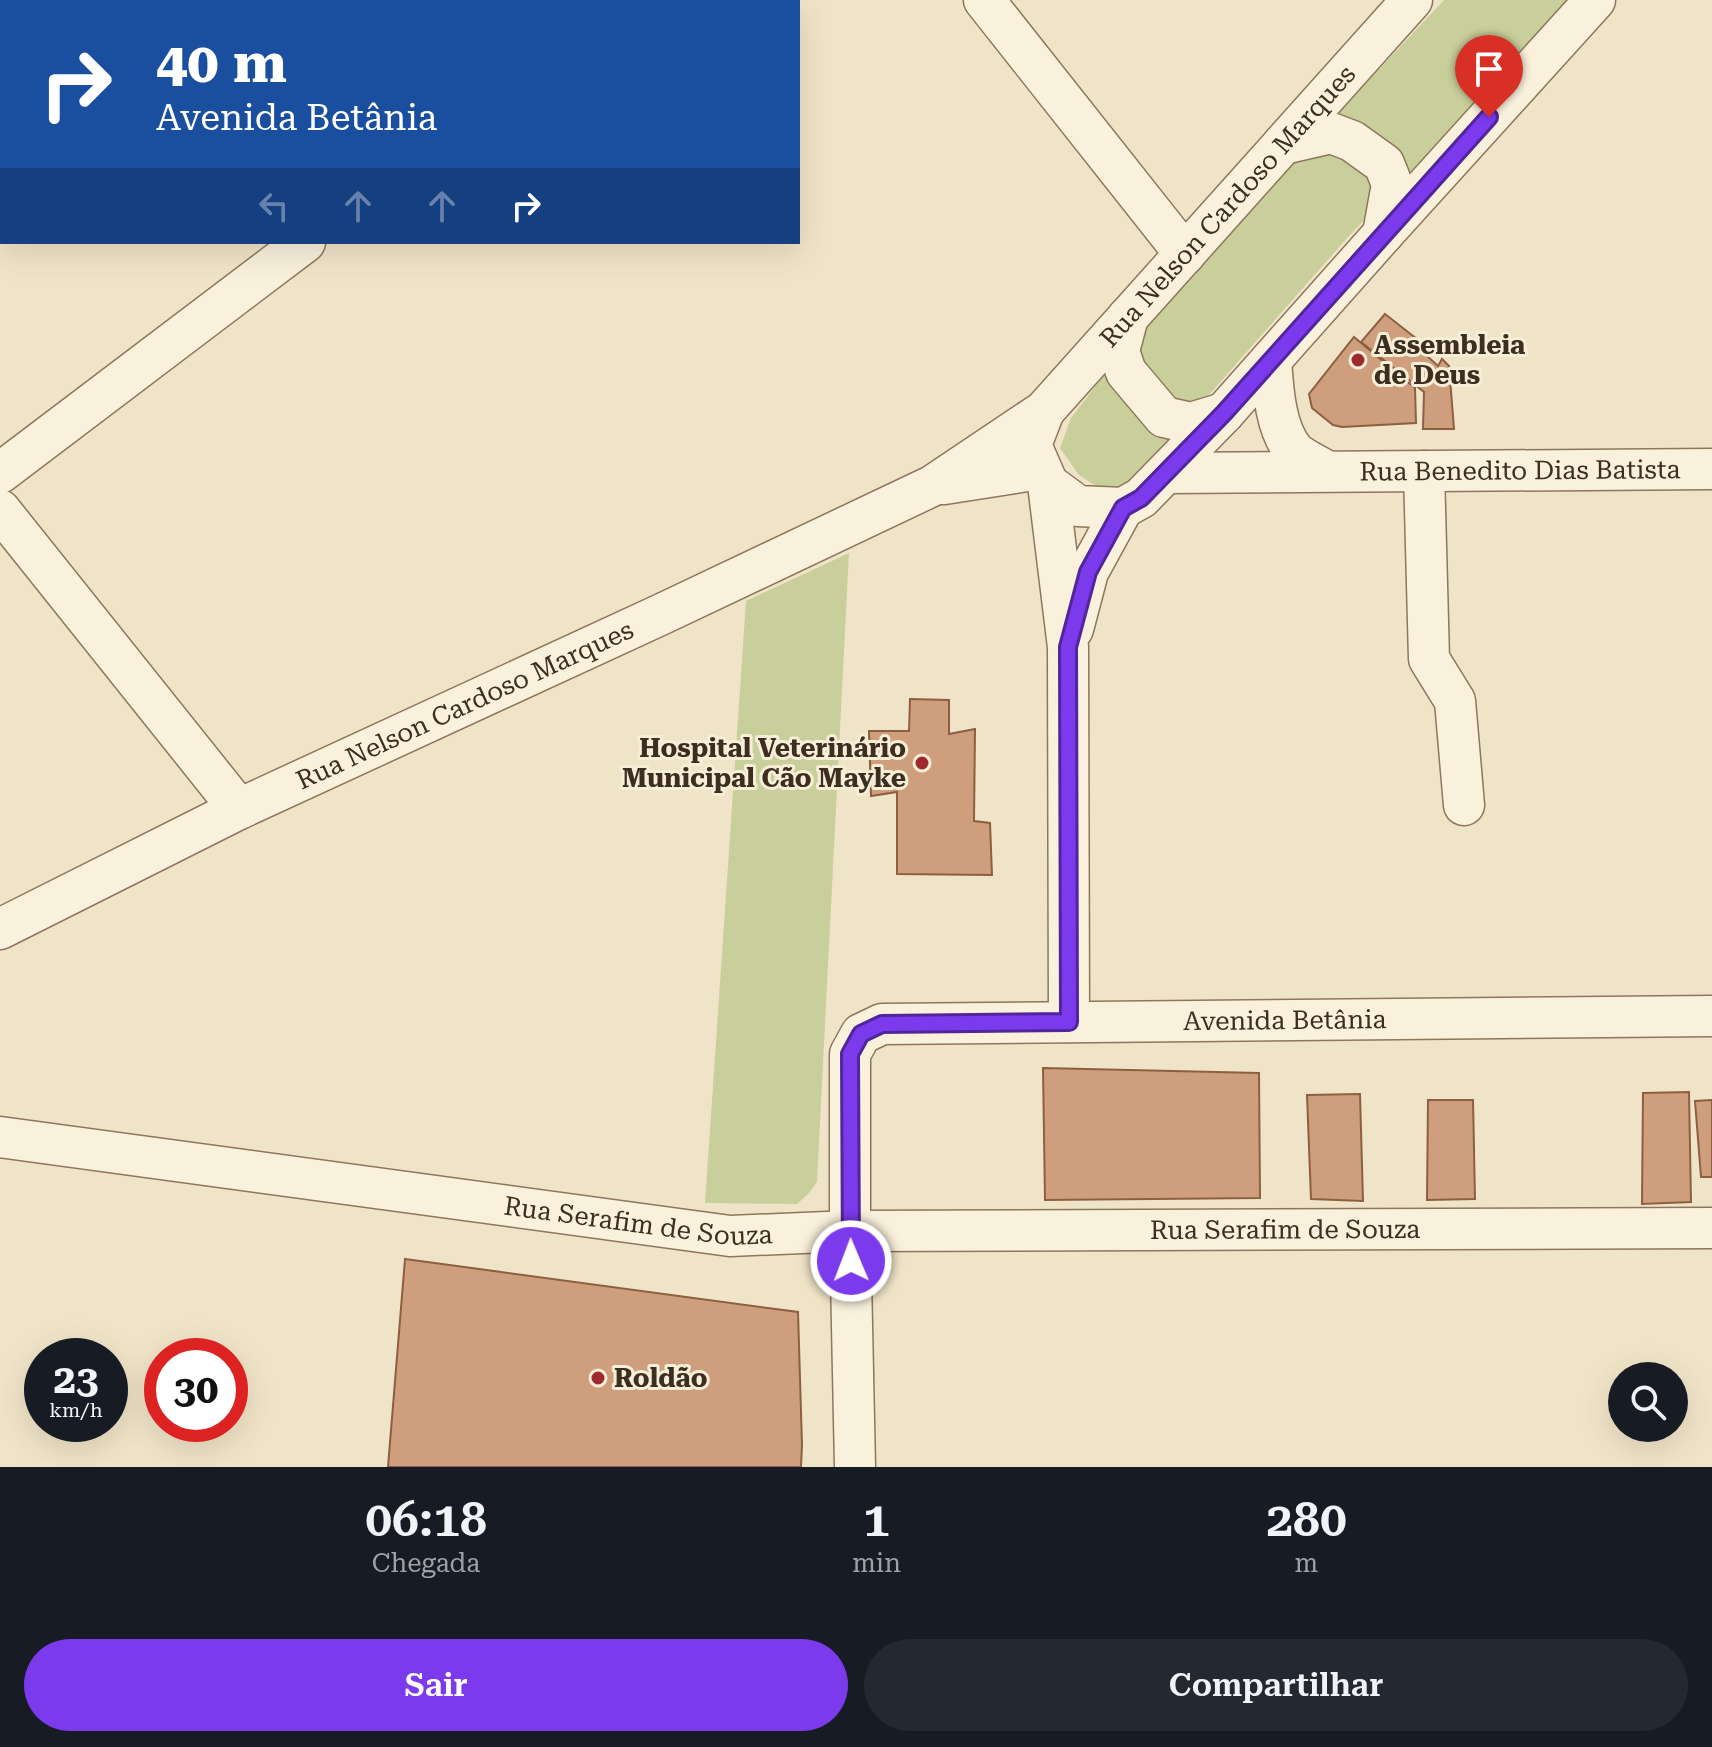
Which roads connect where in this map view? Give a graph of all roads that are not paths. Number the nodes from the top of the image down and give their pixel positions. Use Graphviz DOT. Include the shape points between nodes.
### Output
graph roads {
  1 [pos="984,0"];
  2 [pos="1412,0"];
  3 [pos="1595,0"];
  4 [pos="1283,144"];
  5 [pos="1383,234"];
  6 [pos="302,244"];
  7 [pos="1185,254"];
  8 [pos="1128,317"];
  9 [pos="1271,360"];
  10 [pos="1044,411"];
  11 [pos="1224,413"];
  12 [pos="1712,469"];
  13 [pos="1326,471"];
  14 [pos="1424,471"];
  15 [pos="0,473"];
  16 [pos="1166,473"];
  17 [pos="1044,476"];
  18 [pos="932,486"];
  19 [pos="1123,508"];
  20 [pos="0,510"];
  21 [pos="1068,647"];
  22 [pos="1464,805"];
  23 [pos="239,809"];
  24 [pos="0,929"];
  25 [pos="1712,1016"];
  26 [pos="1069,1022"];
  27 [pos="0,1137"];
  28 [pos="1712,1228"];
  29 [pos="850,1231"];
  30 [pos="855,1467"];
  1 -- 7 [label="street"];
  2 -- 4 [label="street, Rua Nelson Cardoso Marques"];
  3 -- 5 [label="street"];
  4 -- 5 [label="street" via="1331,133 1384,164 1392,184"];
  4 -- 7 [label="street, Rua Nelson Cardoso Marques"];
  5 -- 9 [label="street"];
  6 -- 15 [label="street"];
  7 -- 8 [label="street, Rua Nelson Cardoso Marques"];
  8 -- 10 [label="street, Rua Nelson Cardoso Marques"];
  8 -- 11 [label="street" via="1119,351 1126,372 1164,417 1191,423"];
  9 -- 11 [label="street"];
  9 -- 13 [label="street, Rua Benedito Dias Batista" via="1273,396 1284,433 1295,452"];
  10 -- 17 [label="street, Rua Nelson Cardoso Marques" via="1031,445"];
  10 -- 18 [label="street, Rua Nelson Cardoso Marques"];
  11 -- 16 [label="street"];
  12 -- 14 [label="street, Rua Benedito Dias Batista"];
  13 -- 14 [label="street, Rua Benedito Dias Batista"];
  13 -- 16 [label="street, Rua Benedito Dias Batista"];
  14 -- 22 [label="street" via="1429,659 1455,701"];
  16 -- 19 [label="street"];
  17 -- 18 [label="street, Rua Nelson Cardoso Marques"];
  17 -- 19 [label="street" via="1078,506"];
  17 -- 21 [label="street"];
  18 -- 23 [label="street, Rua Nelson Cardoso Marques"];
  19 -- 21 [label="street" via="1088,572"];
  20 -- 23 [label="street"];
  21 -- 26 [label="street"];
  23 -- 24 [label="street, Rua Nelson Cardoso Marques"];
  25 -- 26 [label="street, Avenida Betânia"];
  26 -- 29 [label="street, Avenida Betânia" via="882,1024 861,1034 850,1054"];
  27 -- 29 [label="street, Rua Serafim de Souza" via="730,1236"];
  28 -- 29 [label="street, Rua Serafim de Souza"];
  29 -- 30 [label="street"];
}
